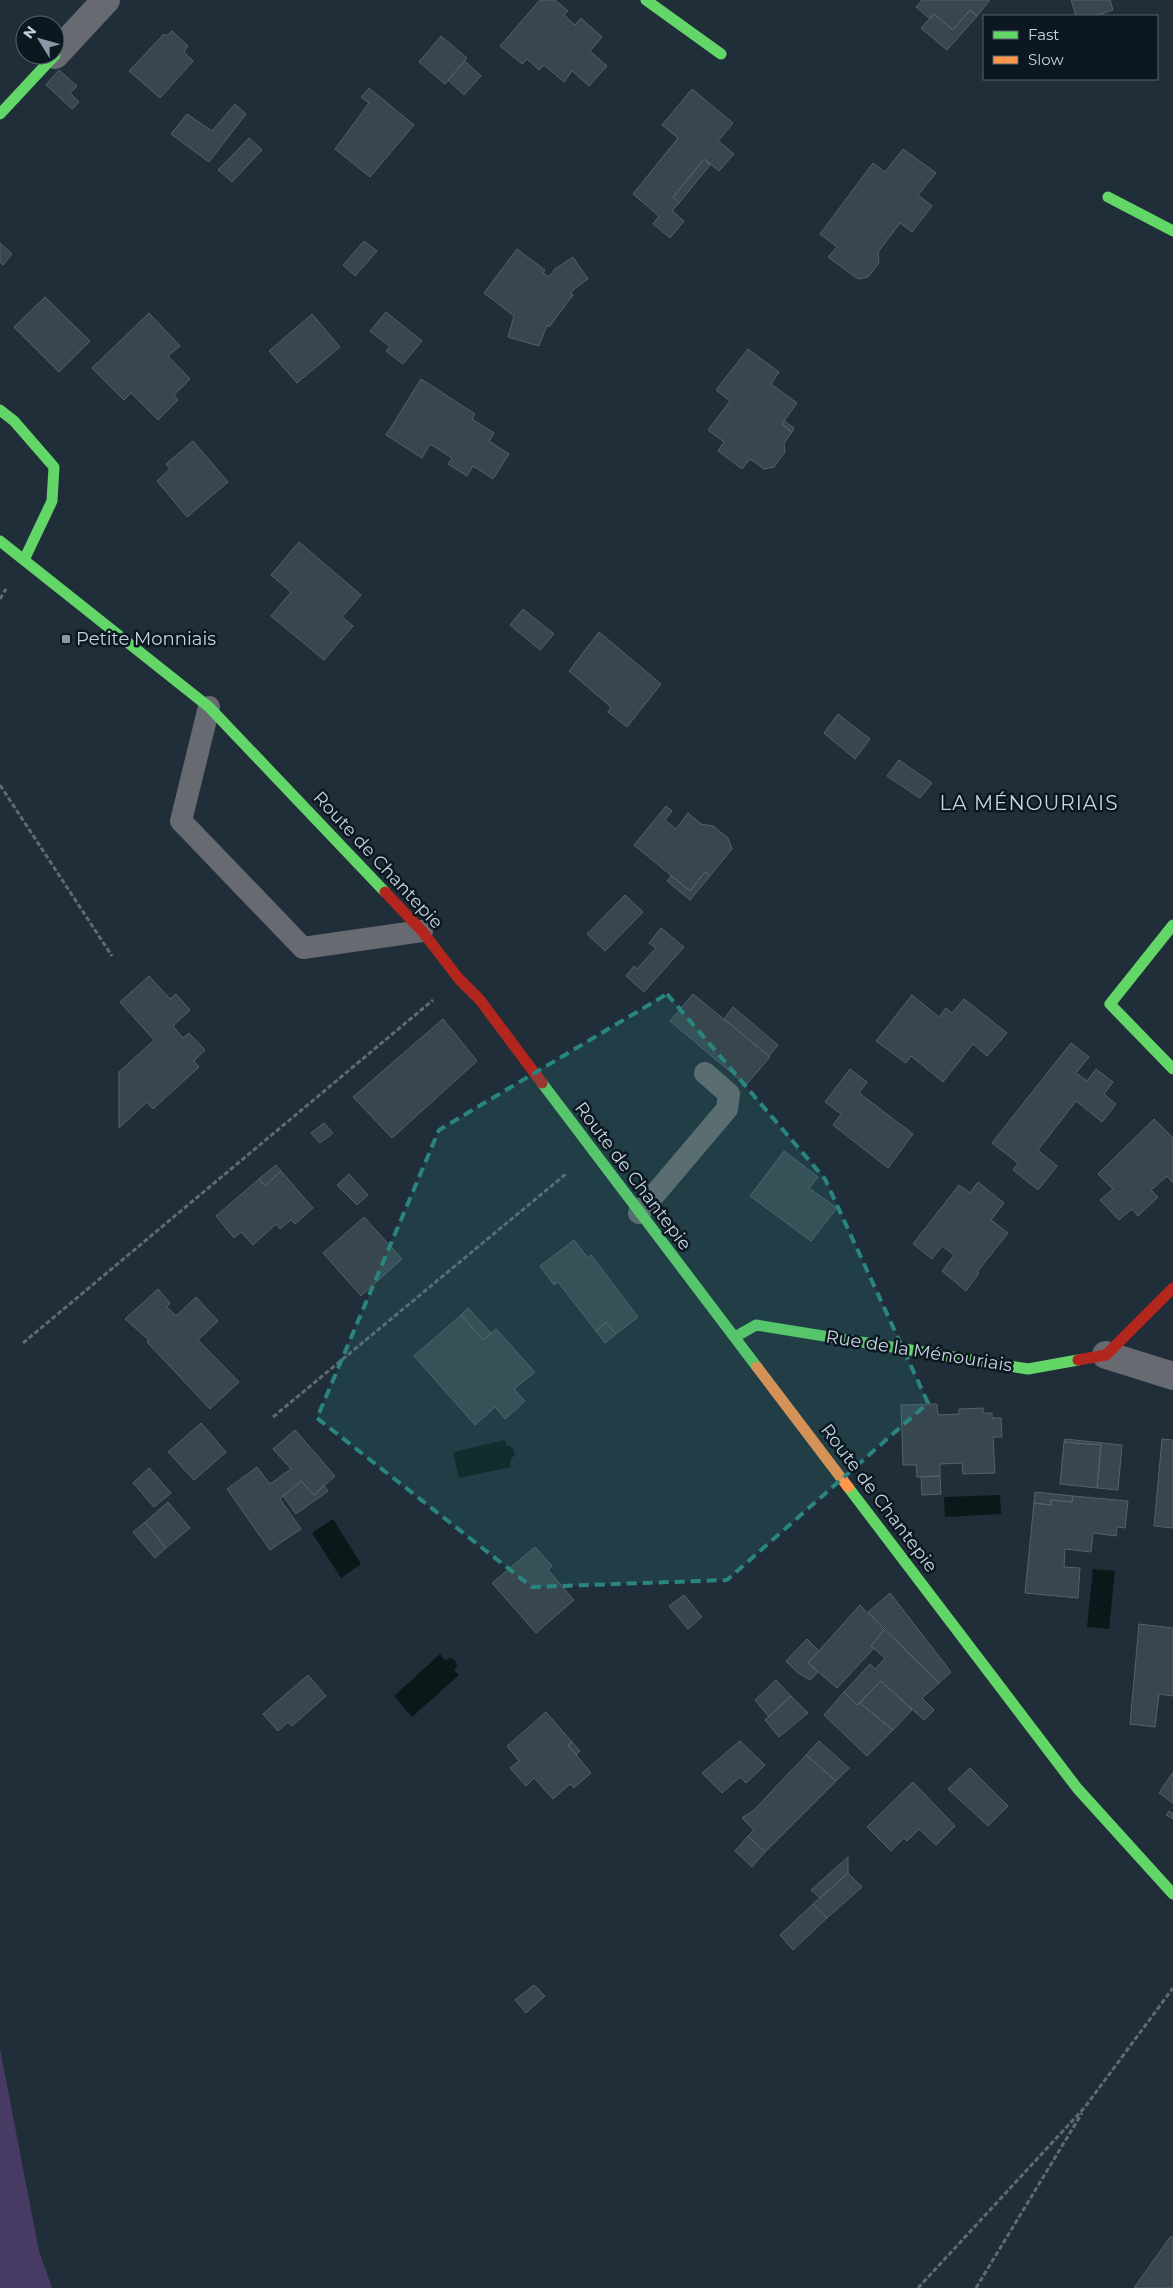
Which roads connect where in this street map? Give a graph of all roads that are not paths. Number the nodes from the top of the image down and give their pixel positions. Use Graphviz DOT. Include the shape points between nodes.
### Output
graph roads {
  1 [pos="106,0"];
  2 [pos="646,0"];
  3 [pos="65,44"];
  4 [pos="722,54"];
  5 [pos="46,65"];
  6 [pos="0,114"];
  7 [pos="1108,197"];
  8 [pos="1173,231"];
  9 [pos="0,410"];
  10 [pos="0,541"];
  11 [pos="24,560"];
  12 [pos="209,707"];
  13 [pos="1173,925"];
  14 [pos="422,932"];
  15 [pos="1173,1069"];
  16 [pos="705,1073"];
  17 [pos="639,1212"];
  18 [pos="1173,1288"];
  19 [pos="735,1337"];
  20 [pos="1106,1355"];
  21 [pos="1173,1376"];
  22 [pos="1173,1894"];
  1 -- 3 [label="street"];
  2 -- 4 [label="street"];
  5 -- 6 [label="street"];
  7 -- 8 [label="street"];
  9 -- 11 [label="street" via="14,421 54,468 52,501"];
  10 -- 11 [label="street, Route de Chantepie"];
  11 -- 12 [label="street, Route de Chantepie"];
  12 -- 14 [label="street, Route de Chantepie"];
  12 -- 14 [label="lane" via="181,821 302,948"];
  13 -- 15 [label="street" via="1110,1004"];
  14 -- 17 [label="street, Route de Chantepie" via="480,1000"];
  16 -- 17 [label="lane" via="729,1094 727,1109"];
  17 -- 19 [label="street, Route de Chantepie"];
  18 -- 20 [label="street"];
  19 -- 20 [label="street, Rue de la Ménouriais" via="756,1325 1028,1369"];
  19 -- 22 [label="street, Route de Chantepie" via="1077,1788"];
  20 -- 21 [label="street, Rue de la Ménouriais"];
}
